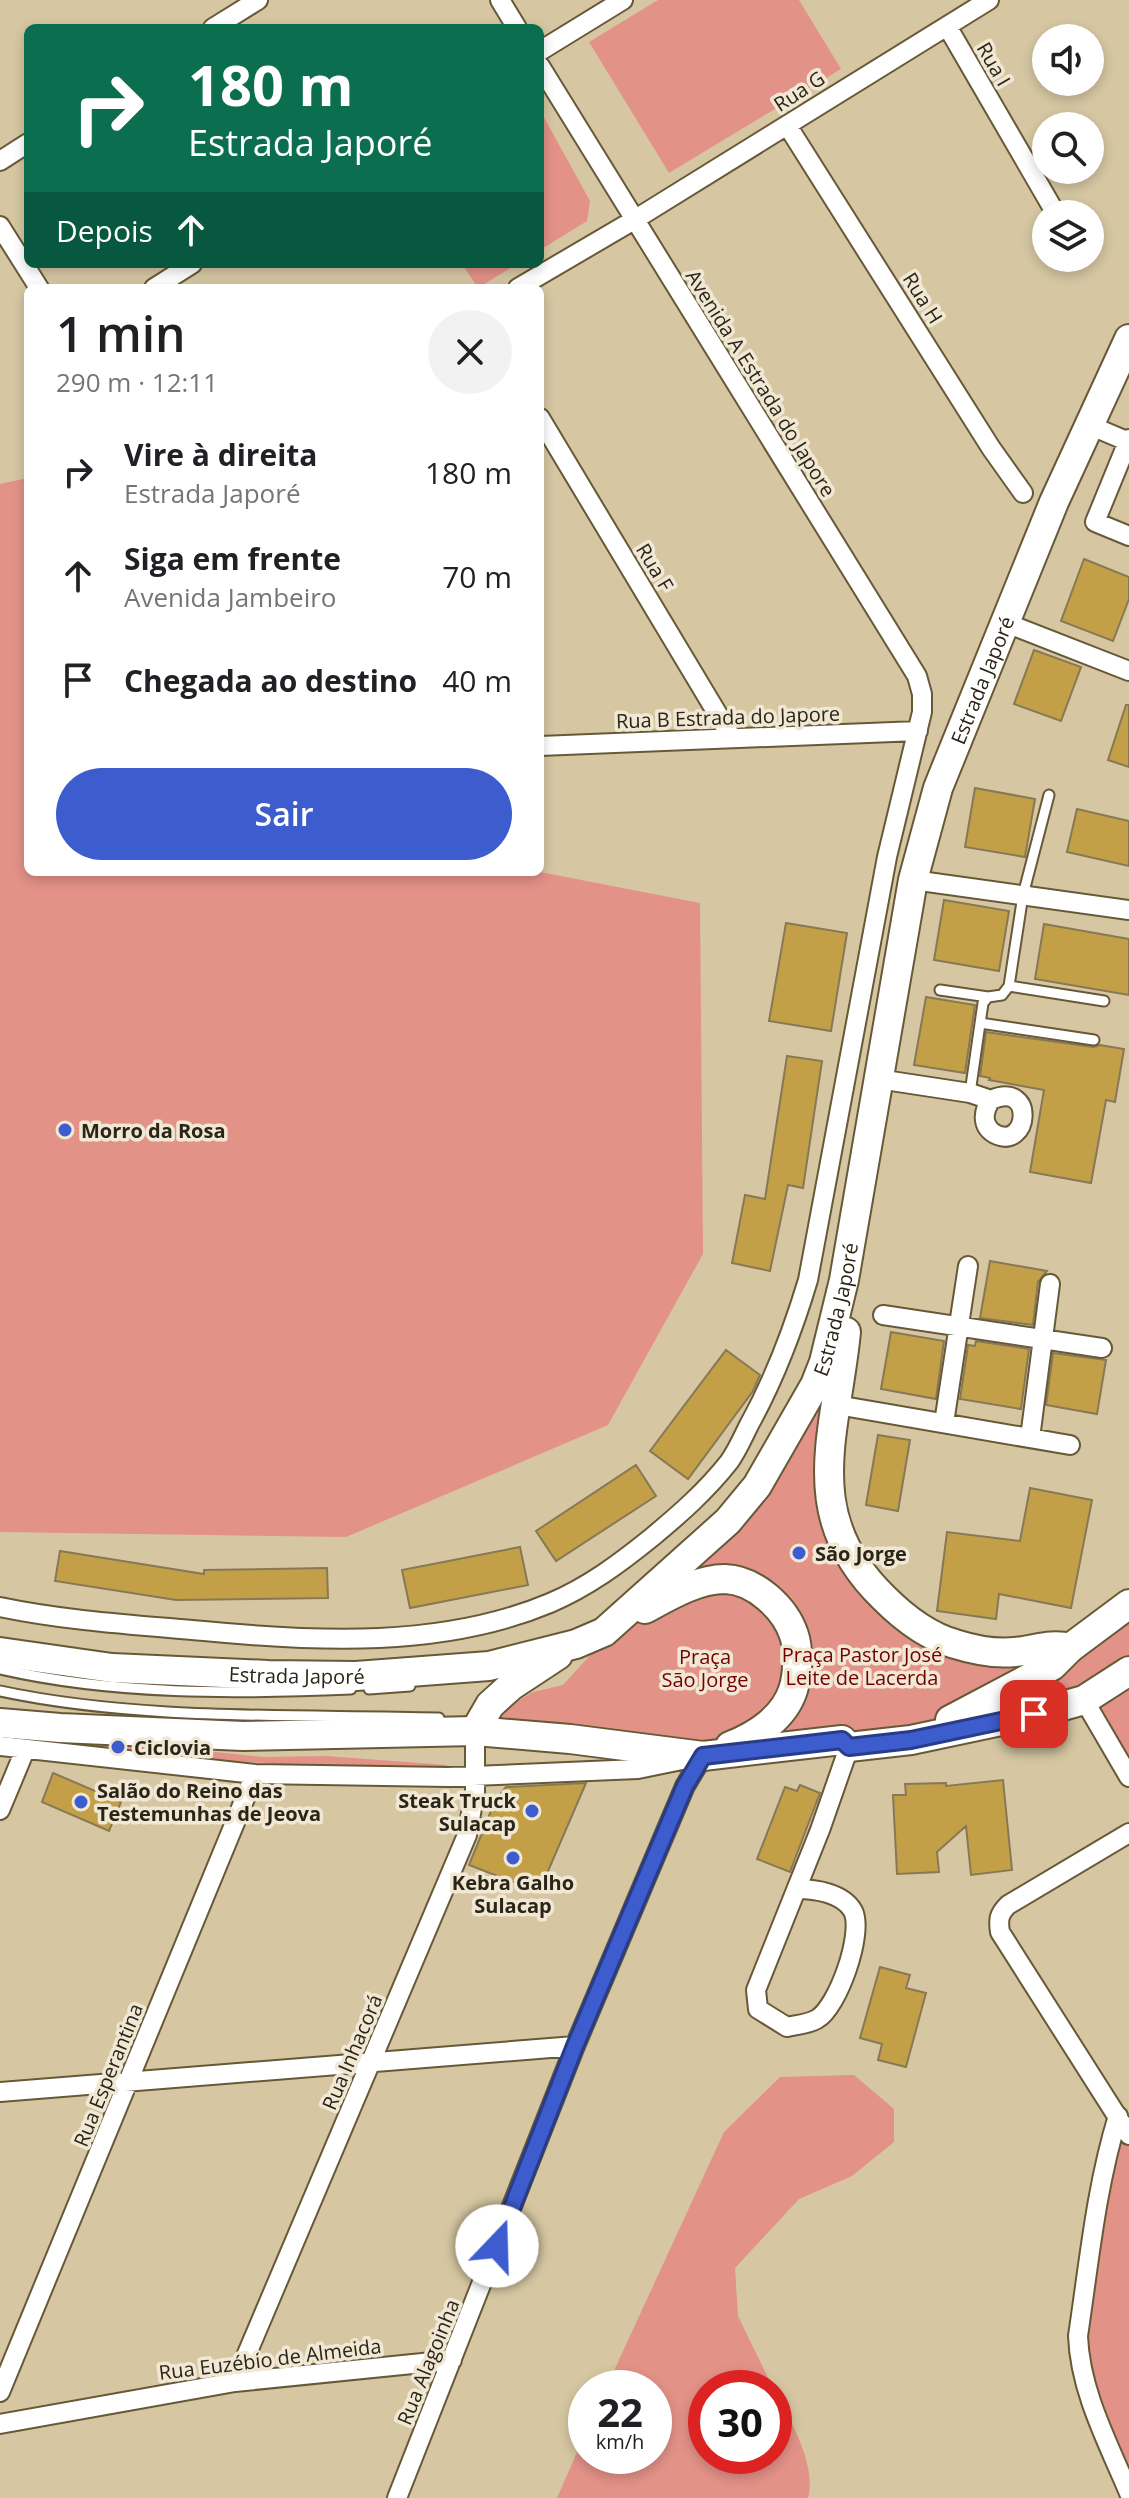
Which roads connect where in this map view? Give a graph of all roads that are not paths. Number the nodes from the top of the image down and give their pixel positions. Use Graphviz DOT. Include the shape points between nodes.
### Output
graph roads {
  1 [pos="258,0"];
  2 [pos="500,0"];
  3 [pos="623,0"];
  4 [pos="989,0"];
  5 [pos="219,24"];
  6 [pos="515,24"];
  7 [pos="947,26"];
  8 [pos="544,49"];
  9 [pos="544,73"];
  10 [pos="787,125"];
  11 [pos="24,146"];
  12 [pos="0,161"];
  13 [pos="1048,200"];
  14 [pos="634,220"];
  15 [pos="0,226"];
  16 [pos="24,264"];
  17 [pos="186,268"];
  18 [pos="160,284"];
  19 [pos="525,284"];
  20 [pos="1129,339"];
  21 [pos="544,425"];
  22 [pos="1089,425"];
  23 [pos="1129,441"];
  24 [pos="1023,493"];
  25 [pos="1129,536"];
  26 [pos="1006,623"];
  27 [pos="1128,669"];
  28 [pos="918,731"];
  29 [pos="732,738"];
  30 [pos="544,746"];
  31 [pos="1049,795"];
  32 [pos="913,880"];
  33 [pos="1023,895"];
  34 [pos="1129,910"];
  35 [pos="1009,986"];
  36 [pos="940,990"];
  37 [pos="988,997"];
  38 [pos="1104,1001"];
  39 [pos="980,1023"];
  40 [pos="1094,1040"];
  41 [pos="878,1079"];
  42 [pos="970,1093"];
  43 [pos="991,1100"];
  44 [pos="968,1266"];
  45 [pos="844,1280"];
  46 [pos="1050,1284"];
  47 [pos="883,1315"];
  48 [pos="959,1328"];
  49 [pos="1042,1338"];
  50 [pos="1102,1348"];
  51 [pos="837,1405"];
  52 [pos="944,1423"];
  53 [pos="1030,1438"];
  54 [pos="1070,1445"];
  55 [pos="1129,1604"];
  56 [pos="0,1607"];
  57 [pos="604,1632"];
  58 [pos="576,1644"];
  59 [pos="1070,1648"];
  60 [pos="0,1652"];
  61 [pos="0,1669"];
  62 [pos="1129,1671"];
  63 [pos="474,1679"];
  64 [pos="424,1685"];
  65 [pos="0,1691"];
  66 [pos="1084,1700"];
  67 [pos="0,1723"];
  68 [pos="475,1731"];
  69 [pos="911,1740"];
  70 [pos="0,1746"];
  71 [pos="849,1747"];
  72 [pos="25,1750"];
  73 [pos="703,1756"];
  74 [pos="255,1774"];
  75 [pos="474,1776"];
  76 [pos="1129,1777"];
  77 [pos="0,1810"];
  78 [pos="1129,1833"];
  79 [pos="797,1889"];
  80 [pos="575,2046"];
  81 [pos="372,2061"];
  82 [pos="129,2081"];
  83 [pos="0,2092"];
  84 [pos="1118,2116"];
  85 [pos="1129,2135"];
  86 [pos="452,2360"];
  87 [pos="235,2382"];
  88 [pos="0,2392"];
  89 [pos="0,2424"];
  90 [pos="1129,2493"];
  91 [pos="397,2498"];
  1 -- 5 [label="street"];
  2 -- 6 [label="street"];
  3 -- 8 [label="street"];
  4 -- 7 [label="street, Rua G"];
  7 -- 10 [label="street, Rua G"];
  7 -- 13 [label="street, Rua I"];
  9 -- 14 [label="street, Avenida A Estrada do Japore"];
  10 -- 14 [label="street, Rua G"];
  10 -- 24 [label="street, Rua H"];
  11 -- 12 [label="street"];
  14 -- 19 [label="street, Rua G"];
  14 -- 28 [label="street, Avenida A Estrada do Japore" via="917,676 922,694"];
  15 -- 16 [label="street"];
  17 -- 18 [label="street"];
  20 -- 22 [label="main road, Estrada Japoré"];
  21 -- 29 [label="street, Rua F"];
  22 -- 23 [label="street"];
  22 -- 26 [label="main road, Estrada Japoré"];
  23 -- 25 [label="street" via="1095,522"];
  26 -- 27 [label="street"];
  26 -- 32 [label="main road, Estrada Japoré" via="938,788"];
  28 -- 29 [label="street, Rua B Estrada do Japore"];
  28 -- 56 [label="street, Avenida A Estrada do Japore" via="887,857 808,1280 791,1338 756,1412 730,1460 692,1505 613,1569 550,1603 486,1623 420,1635 245,1635"];
  29 -- 30 [label="street, Rua B Estrada do Japore"];
  31 -- 33 [label="lane"];
  32 -- 33 [label="street"];
  32 -- 41 [label="main road, Estrada Japoré"];
  33 -- 34 [label="street"];
  33 -- 35 [label="lane"];
  35 -- 37 [label="lane" via="1002,995"];
  35 -- 38 [label="lane"];
  36 -- 37 [label="lane"];
  37 -- 39 [label="lane"];
  39 -- 40 [label="lane"];
  39 -- 42 [label="lane"];
  41 -- 42 [label="street"];
  41 -- 45 [label="main road, Estrada Japoré"];
  42 -- 43 [label="street"];
  44 -- 48 [label="street"];
  45 -- 51 [label="main road" via="847,1321"];
  45 -- 57 [label="main road, Estrada Japoré" via="815,1385 757,1486 728,1521"];
  46 -- 49 [label="street"];
  47 -- 48 [label="street"];
  48 -- 49 [label="street"];
  48 -- 52 [label="street"];
  49 -- 50 [label="street"];
  49 -- 53 [label="street"];
  51 -- 52 [label="street"];
  51 -- 59 [label="main road" via="829,1497 836,1526 873,1587 915,1625 954,1644 998,1653 1056,1644"];
  52 -- 53 [label="street"];
  53 -- 54 [label="street"];
  55 -- 59 [label="main road"];
  57 -- 58 [label="main road, Estrada Japoré"];
  57 -- 73 [label="main road" via="708,1580 747,1584 784,1616 795,1636 793,1692 752,1737"];
  58 -- 60 [label="main road, Estrada Japoré" via="489,1666 356,1676 112,1668"];
  58 -- 63 [label="lane"];
  58 -- 68 [label="main road" via="511,1686 490,1705"];
  59 -- 69 [label="main road" via="1040,1673"];
  61 -- 64 [label="lane" via="152,1688 286,1692"];
  62 -- 66 [label="main road"];
  65 -- 68 [label="lane" via="179,1711 441,1718"];
  66 -- 69 [label="main road"];
  66 -- 76 [label="street"];
  67 -- 68 [label="main road" via="243,1736"];
  68 -- 73 [label="main road"];
  68 -- 75 [label="street, Rua Inhacorá"];
  69 -- 71 [label="main road"];
  70 -- 72 [label="street"];
  71 -- 73 [label="main road" via="842,1740"];
  71 -- 79 [label="street"];
  72 -- 74 [label="street"];
  72 -- 77 [label="street"];
  73 -- 75 [label="street" via="638,1769"];
  73 -- 80 [label="street, Rua Alagoinha" via="685,1786"];
  74 -- 75 [label="street"];
  74 -- 82 [label="street, Rua Esperantina"];
  75 -- 81 [label="street, Rua Inhacorá" via="467,1835"];
  78 -- 84 [label="street" via="1000,1913 1000,1932"];
  79 -- 79 [label="street" via="756,1990 758,2009 787,2027 817,2020 832,2003 857,1929 852,1909 837,1897"];
  80 -- 81 [label="street"];
  80 -- 86 [label="street, Rua Alagoinha"];
  81 -- 82 [label="street"];
  81 -- 87 [label="street, Rua Inhacorá"];
  82 -- 83 [label="street"];
  82 -- 88 [label="street, Rua Esperantina"];
  84 -- 85 [label="street"];
  84 -- 90 [label="street" via="1103,2176 1078,2336 1093,2408"];
  86 -- 87 [label="street, Rua Euzébio de Almeida"];
  86 -- 91 [label="street, Rua Alagoinha"];
  87 -- 89 [label="street, Rua Euzébio de Almeida"];
}
